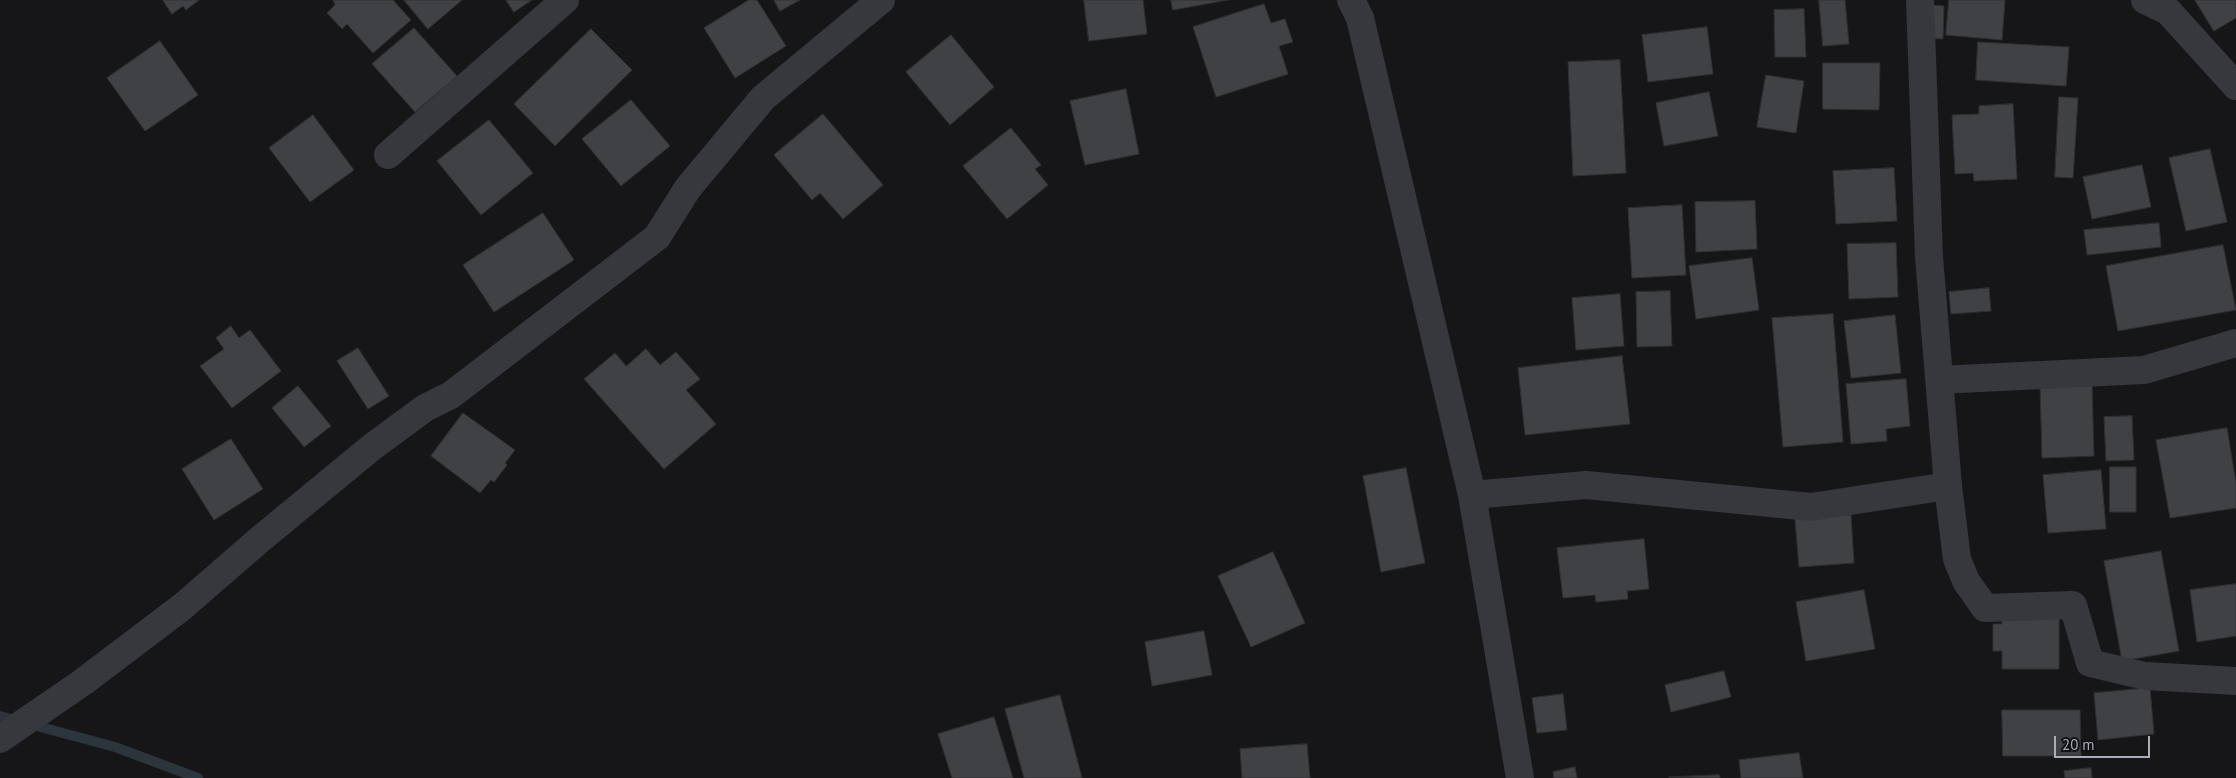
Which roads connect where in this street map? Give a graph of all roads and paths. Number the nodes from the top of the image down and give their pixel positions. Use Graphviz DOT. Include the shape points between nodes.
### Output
graph roads {
  1 [pos="565,0"];
  2 [pos="881,0"];
  3 [pos="1351,0"];
  4 [pos="1920,0"];
  5 [pos="2145,0"];
  6 [pos="2236,86"];
  7 [pos="388,155"];
  8 [pos="2236,343"];
  9 [pos="1939,380"];
  10 [pos="1948,486"];
  11 [pos="1472,495"];
  12 [pos="2236,681"];
  13 [pos="0,739"];
  14 [pos="1520,778"];
  1 -- 7 [label="street"];
  2 -- 13 [label="street" via="764,98 688,188 657,238 452,396 425,408 372,447 182,607 83,682"];
  3 -- 11 [label="street" via="1360,18"];
  4 -- 9 [label="street" via="1929,257"];
  5 -- 6 [label="street" via="2168,11"];
  8 -- 9 [label="street" via="2144,370"];
  9 -- 10 [label="street"];
  10 -- 11 [label="street" via="1811,507 1586,485"];
  10 -- 12 [label="street" via="1957,559 1966,580 1985,608 2073,605 2090,662 2145,676"];
  11 -- 14 [label="street"];
}
